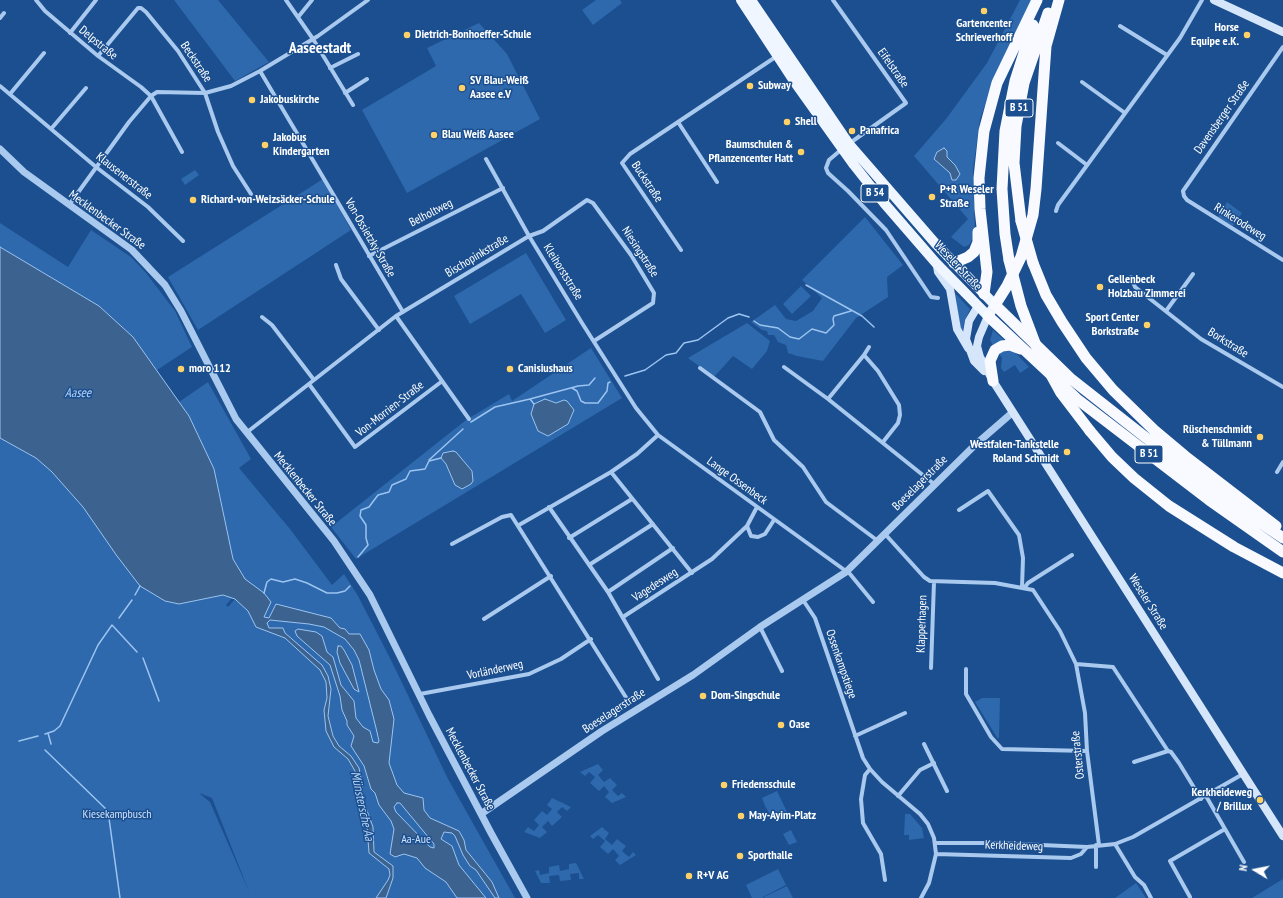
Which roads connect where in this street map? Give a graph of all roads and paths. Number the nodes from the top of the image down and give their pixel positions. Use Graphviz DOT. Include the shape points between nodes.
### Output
graph roads {
  1 [pos="36,0"];
  2 [pos="96,0"];
  3 [pos="286,0"];
  4 [pos="312,0"];
  5 [pos="368,0"];
  6 [pos="741,0"];
  7 [pos="751,0"];
  8 [pos="833,0"];
  9 [pos="1037,0"];
  10 [pos="1043,0"];
  11 [pos="1053,0"];
  12 [pos="1059,0"];
  13 [pos="1202,0"];
  14 [pos="1214,0"];
  15 [pos="4,13"];
  16 [pos="299,16"];
  17 [pos="0,18"];
  18 [pos="1120,26"];
  19 [pos="1283,32"];
  20 [pos="70,33"];
  21 [pos="313,39"];
  22 [pos="1283,47"];
  23 [pos="44,53"];
  24 [pos="781,53"];
  25 [pos="358,54"];
  26 [pos="1167,55"];
  27 [pos="98,56"];
  28 [pos="330,68"];
  29 [pos="260,71"];
  30 [pos="367,79"];
  31 [pos="1082,82"];
  32 [pos="0,86"];
  33 [pos="86,88"];
  34 [pos="205,93"];
  35 [pos="345,93"];
  36 [pos="10,94"];
  37 [pos="151,96"];
  38 [pos="353,106"];
  39 [pos="1125,113"];
  40 [pos="678,122"];
  41 [pos="51,130"];
  42 [pos="1058,143"];
  43 [pos="845,146"];
  44 [pos="0,149"];
  45 [pos="182,152"];
  46 [pos="486,159"];
  47 [pos="1087,165"];
  48 [pos="96,168"];
  49 [pos="717,182"];
  50 [pos="887,187"];
  51 [pos="502,188"];
  52 [pos="251,194"];
  53 [pos="878,196"];
  54 [pos="587,200"];
  55 [pos="1187,200"];
  56 [pos="68,206"];
  57 [pos="980,209"];
  58 [pos="1056,210"];
  59 [pos="529,236"];
  60 [pos="183,241"];
  61 [pos="680,250"];
  62 [pos="369,256"];
  63 [pos="1283,260"];
  64 [pos="936,263"];
  65 [pos="954,263"];
  66 [pos="336,265"];
  67 [pos="1193,274"];
  68 [pos="1131,277"];
  69 [pos="984,294"];
  70 [pos="938,298"];
  71 [pos="995,305"];
  72 [pos="978,306"];
  73 [pos="1166,311"];
  74 [pos="402,312"];
  75 [pos="396,316"];
  76 [pos="988,316"];
  77 [pos="262,317"];
  78 [pos="379,330"];
  79 [pos="594,341"];
  80 [pos="869,347"];
  81 [pos="968,348"];
  82 [pos="1022,349"];
  83 [pos="864,354"];
  84 [pos="784,367"];
  85 [pos="700,368"];
  86 [pos="314,380"];
  87 [pos="993,381"];
  88 [pos="441,382"];
  89 [pos="308,384"];
  90 [pos="1283,387"];
  91 [pos="627,393"];
  92 [pos="828,400"];
  93 [pos="1012,412"];
  94 [pos="469,419"];
  95 [pos="246,434"];
  96 [pos="658,435"];
  97 [pos="882,442"];
  98 [pos="1283,462"];
  99 [pos="611,472"];
  100 [pos="1278,472"];
  101 [pos="934,484"];
  102 [pos="632,498"];
  103 [pos="549,507"];
  104 [pos="757,507"];
  105 [pos="959,510"];
  106 [pos="774,520"];
  107 [pos="653,524"];
  108 [pos="519,525"];
  109 [pos="747,526"];
  110 [pos="885,534"];
  111 [pos="1283,534"];
  112 [pos="569,538"];
  113 [pos="1283,538"];
  114 [pos="878,541"];
  115 [pos="452,544"];
  116 [pos="673,548"];
  117 [pos="1283,552"];
  118 [pos="1072,555"];
  119 [pos="589,564"];
  120 [pos="846,572"];
  121 [pos="692,573"];
  122 [pos="1283,573"];
  123 [pos="551,576"];
  124 [pos="934,582"];
  125 [pos="1024,587"];
  126 [pos="608,592"];
  127 [pos="804,600"];
  128 [pos="873,602"];
  129 [pos="623,617"];
  130 [pos="484,619"];
  131 [pos="760,627"];
  132 [pos="591,639"];
  133 [pos="1076,664"];
  134 [pos="931,668"];
  135 [pos="966,669"];
  136 [pos="782,671"];
  137 [pos="658,679"];
  138 [pos="420,694"];
  139 [pos="627,698"];
  140 [pos="905,713"];
  141 [pos="855,736"];
  142 [pos="924,744"];
  143 [pos="1086,751"];
  144 [pos="1169,752"];
  145 [pos="1134,762"];
  146 [pos="934,763"];
  147 [pos="870,769"];
  148 [pos="1243,774"];
  149 [pos="947,791"];
  150 [pos="898,796"];
  151 [pos="1204,797"];
  152 [pos="481,814"];
  153 [pos="1225,829"];
  154 [pos="1283,836"];
  155 [pos="936,843"];
  156 [pos="1115,844"];
  157 [pos="1098,845"];
  158 [pos="1087,847"];
  159 [pos="936,854"];
  160 [pos="1244,862"];
  161 [pos="1096,867"];
  162 [pos="885,880"];
  163 [pos="1190,897"];
  164 [pos="527,898"];
  165 [pos="921,898"];
  166 [pos="1151,898"];
  1 -- 20 [label="street, Delpstraße"];
  2 -- 20 [label="street"];
  3 -- 16 [label="street"];
  4 -- 16 [label="street"];
  5 -- 21 [label="street"];
  6 -- 24 [label="main road, Weseler Straße / B 54"];
  7 -- 24 [label="main road, Weseler Straße / B 54"];
  8 -- 43 [label="street, Eifelstraße" via="906,103"];
  9 -- 57 [label="highway" via="992,97 980,161"];
  10 -- 122 [label="highway, B 51, bridge" via="1020,61 1012,95 1005,131 1002,189 1009,260 1020,306 1038,351 1061,393 1123,468 1170,506 1228,543"];
  11 -- 111 [label="highway, B 51, bridge" via="1024,83 1016,126 1014,163 1021,221 1033,263 1046,295 1086,358 1130,407 1185,456"];
  12 -- 71 [label="highway" via="1046,46 1036,189 1030,226 1018,264"];
  13 -- 26 [label="street"];
  14 -- 19 [label="main road"];
  15 -- 17 [label="street"];
  16 -- 21 [label="street"];
  18 -- 26 [label="street"];
  20 -- 27 [label="street, Delpstraße"];
  21 -- 28 [label="street"];
  21 -- 29 [label="street"];
  22 -- 55 [label="street, Davensberger Straße" via="1183,191"];
  23 -- 36 [label="street"];
  24 -- 40 [label="street, Buckstraße"];
  24 -- 43 [label="main road, Weseler Straße / B 54"];
  25 -- 28 [label="street"];
  26 -- 39 [label="street"];
  27 -- 34 [label="street, Beckstraße" via="138,8 141,8 178,51"];
  27 -- 37 [label="street, Delpstraße"];
  28 -- 35 [label="street"];
  29 -- 34 [label="street" via="231,86"];
  29 -- 62 [label="street, Von-Ossietzky-Straße"];
  30 -- 35 [label="street"];
  31 -- 39 [label="street"];
  32 -- 36 [label="street, Klausenerstraße"];
  33 -- 41 [label="street"];
  34 -- 37 [label="street" via="157,92"];
  34 -- 52 [label="street, Beckstraße" via="233,166"];
  35 -- 38 [label="street"];
  36 -- 41 [label="street, Klausenerstraße"];
  37 -- 45 [label="street"];
  37 -- 48 [label="street"];
  39 -- 47 [label="street"];
  40 -- 49 [label="street"];
  40 -- 61 [label="street, Buckstraße" via="630,154 622,163"];
  41 -- 48 [label="street, Klausenerstraße"];
  42 -- 47 [label="street"];
  43 -- 50 [label="main road, Weseler Straße / B 54"];
  43 -- 53 [label="main road, Weseler Straße / B 54"];
  43 -- 70 [label="street" via="829,160 826,168 828,173 886,230 931,297"];
  44 -- 56 [label="street, Mecklenbecker Straße" via="24,172"];
  46 -- 51 [label="street, Kleihorststraße"];
  47 -- 58 [label="street"];
  48 -- 56 [label="street"];
  48 -- 60 [label="street, Klausenerstraße" via="148,207"];
  50 -- 53 [label="main road, B 54"];
  50 -- 65 [label="main road, Weseler Straße / B 54"];
  51 -- 59 [label="street, Kleihorststraße"];
  51 -- 62 [label="street, Belholtweg"];
  53 -- 64 [label="main road, Weseler Straße / B 54"];
  54 -- 59 [label="street, Bischopinkstraße" via="543,231"];
  54 -- 79 [label="street, Niesingstraße" via="593,203 631,255 654,293 653,303"];
  55 -- 63 [label="street, Rinkerodeweg"];
  56 -- 95 [label="street, Mecklenbecker Straße" via="132,250 165,285 192,332 232,413"];
  57 -- 65 [label="highway" via="978,242 974,252 968,258"];
  57 -- 69 [label="highway" via="987,272"];
  59 -- 74 [label="street, Bischopinkstraße"];
  59 -- 79 [label="street, Kleihorststraße"];
  62 -- 74 [label="street, Von-Ossietzky-Straße"];
  64 -- 72 [label="main road, Weseler Straße / B 54"];
  64 -- 81 [label="main road" via="938,272 950,289 957,329"];
  65 -- 69 [label="main road, Weseler Straße / B 54"];
  66 -- 78 [label="street" via="341,279"];
  67 -- 73 [label="street"];
  68 -- 73 [label="street, Borkstraße" via="1135,287"];
  69 -- 71 [label="main road, B 54"];
  69 -- 72 [label="main road"];
  71 -- 76 [label="main road"];
  71 -- 113 [label="highway, B 51" via="1070,378 1209,487"];
  72 -- 76 [label="main road, B 54"];
  72 -- 81 [label="main road, Weseler Straße" via="967,327"];
  73 -- 90 [label="street, Borkstraße" via="1201,339"];
  74 -- 75 [label="street, Bischopinkstraße"];
  75 -- 78 [label="street, Bischopinkstraße"];
  75 -- 88 [label="street, Von-Morrien-Straße"];
  76 -- 82 [label="highway, B 51"];
  76 -- 87 [label="main road, Weseler Straße" via="977,346"];
  77 -- 86 [label="street" via="272,325"];
  78 -- 86 [label="street, Bischopinkstraße"];
  79 -- 91 [label="street, Kleihorststraße"];
  80 -- 83 [label="street"];
  81 -- 87 [label="main road, Weseler Straße" via="974,361"];
  82 -- 87 [label="highway" via="1010,345 994,350 990,361"];
  82 -- 117 [label="highway, B 51" via="1137,446"];
  83 -- 92 [label="street"];
  83 -- 97 [label="street" via="891,389 899,405 898,424"];
  84 -- 92 [label="street"];
  85 -- 114 [label="street" via="760,412 774,440 803,467 826,502"];
  86 -- 89 [label="street, Bischopinkstraße"];
  87 -- 93 [label="main road, Weseler Straße"];
  88 -- 89 [label="street, Von-Morrien-Straße" via="356,447"];
  88 -- 94 [label="street, Von-Morrien-Straße"];
  89 -- 95 [label="street, Bischopinkstraße"];
  91 -- 96 [label="street, Lange Ossenbeck"];
  92 -- 97 [label="street"];
  93 -- 101 [label="street, Boeselagerstraße"];
  93 -- 148 [label="main road, Weseler Straße"];
  95 -- 138 [label="street, Mecklenbecker Straße" via="334,541 358,575"];
  96 -- 99 [label="street"];
  96 -- 104 [label="street, Lange Ossenbeck"];
  97 -- 101 [label="street"];
  98 -- 100 [label="street"];
  99 -- 102 [label="street, Vagedesweg"];
  99 -- 103 [label="street"];
  101 -- 110 [label="street, Boeselagerstraße"];
  102 -- 107 [label="street, Vagedesweg"];
  102 -- 112 [label="street"];
  103 -- 108 [label="street"];
  103 -- 112 [label="street"];
  104 -- 106 [label="street, Lange Ossenbeck"];
  104 -- 109 [label="street"];
  105 -- 125 [label="street" via="988,491 1019,535"];
  106 -- 109 [label="street" via="765,534 758,538 751,536"];
  106 -- 120 [label="street, Lange Ossenbeck"];
  107 -- 116 [label="street, Vagedesweg"];
  107 -- 119 [label="street"];
  108 -- 115 [label="street" via="511,515 506,515"];
  108 -- 123 [label="street"];
  109 -- 121 [label="street" via="712,560"];
  110 -- 114 [label="street, Boeselagerstraße"];
  110 -- 124 [label="street" via="924,577"];
  112 -- 119 [label="street"];
  114 -- 120 [label="street, Boeselagerstraße"];
  116 -- 121 [label="street, Vagedesweg"];
  116 -- 126 [label="street, Vagedesweg"];
  118 -- 125 [label="street"];
  119 -- 126 [label="street"];
  120 -- 127 [label="street, Boeselagerstraße"];
  120 -- 128 [label="street"];
  121 -- 129 [label="street, Vagedesweg"];
  123 -- 130 [label="street"];
  123 -- 132 [label="street"];
  124 -- 125 [label="street" via="995,583"];
  124 -- 134 [label="street, Klapperhagen"];
  125 -- 133 [label="street, Osterstraße" via="1033,590 1045,607"];
  126 -- 129 [label="street"];
  127 -- 131 [label="street, Boeselagerstraße"];
  127 -- 141 [label="street, Ossenkampstiege" via="815,618"];
  129 -- 137 [label="street"];
  131 -- 136 [label="street"];
  131 -- 152 [label="street, Boeselagerstraße" via="693,675 602,731"];
  132 -- 138 [label="street, Vorländerweg" via="529,674"];
  132 -- 139 [label="street"];
  133 -- 143 [label="street, Osterstraße" via="1085,713"];
  133 -- 144 [label="street" via="1113,666"];
  135 -- 143 [label="street" via="966,694 991,737 1002,749"];
  138 -- 152 [label="street, Mecklenbecker Straße"];
  140 -- 141 [label="street"];
  141 -- 147 [label="street, Ossenkampstiege"];
  142 -- 146 [label="street"];
  143 -- 157 [label="street, Osterstraße"];
  144 -- 145 [label="street"];
  144 -- 151 [label="street"];
  146 -- 149 [label="street"];
  146 -- 150 [label="street" via="920,770"];
  147 -- 150 [label="street, Ossenkampstiege"];
  147 -- 162 [label="street" via="865,775 861,799 863,823 881,854"];
  148 -- 151 [label="street, Kerkheideweg"];
  148 -- 154 [label="main road, Weseler Straße"];
  150 -- 155 [label="street, Ossenkampstiege" via="928,824"];
  151 -- 153 [label="street"];
  151 -- 156 [label="street, Kerkheideweg" via="1133,837"];
  152 -- 164 [label="street, Mecklenbecker Straße"];
  153 -- 160 [label="street"];
  153 -- 163 [label="street" via="1170,861"];
  155 -- 158 [label="street, Kerkheideweg"];
  155 -- 159 [label="street, Ossenkampstiege"];
  156 -- 157 [label="street, Kerkheideweg"];
  156 -- 166 [label="street"];
  157 -- 158 [label="street, Kerkheideweg"];
  157 -- 161 [label="street"];
  158 -- 159 [label="street, Kerkheideweg" via="1081,854 1071,858"];
  159 -- 165 [label="street, Ossenkampstiege" via="929,883"];
}
